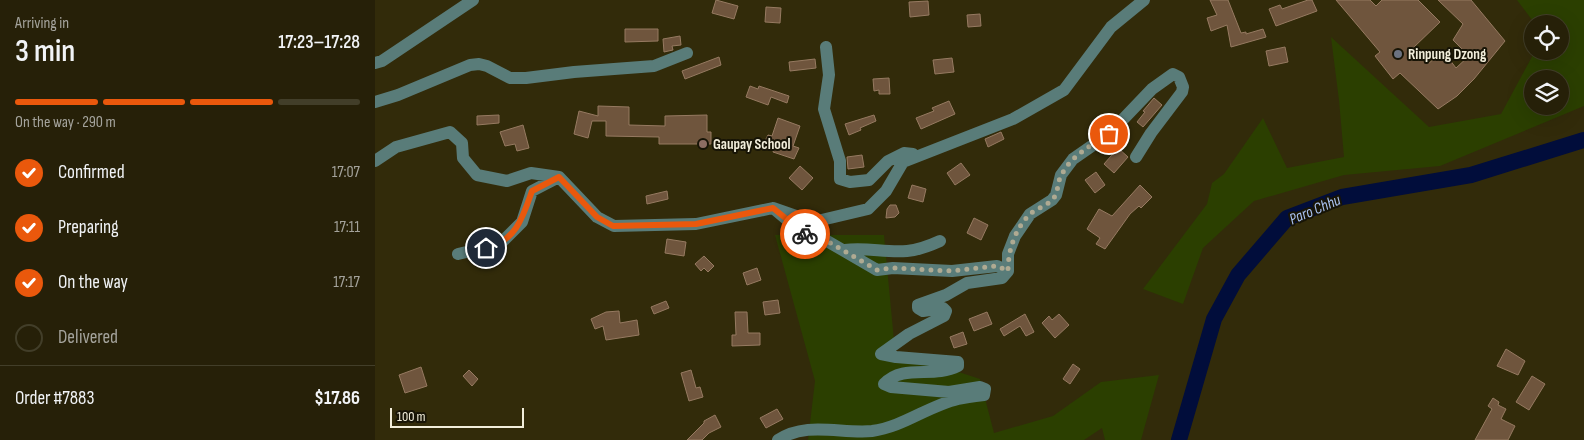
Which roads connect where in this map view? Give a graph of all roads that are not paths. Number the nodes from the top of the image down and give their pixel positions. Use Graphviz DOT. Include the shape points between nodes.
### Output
graph roads {
  1 [pos="473,0"];
  2 [pos="1144,0"];
  3 [pos="826,47"];
  4 [pos="687,53"];
  5 [pos="375,64"];
  6 [pos="375,102"];
  7 [pos="929,152"];
  8 [pos="1136,157"];
  9 [pos="375,161"];
  10 [pos="559,177"];
  11 [pos="773,208"];
  12 [pos="940,241"];
  13 [pos="845,250"];
  14 [pos="458,254"];
  15 [pos="1008,271"];
  16 [pos="778,440"];
  1 -- 5 [label="street"];
  2 -- 7 [label="street" via="1111,27 1064,90 1013,119"];
  3 -- 7 [label="street" via="829,75 824,109 840,161 840,179 851,182 869,180 888,161 904,153"];
  4 -- 6 [label="street" via="655,66 526,78 510,78 487,66 470,65"];
  7 -- 11 [label="street" via="903,162 885,191 868,210 813,222"];
  8 -- 15 [label="street" via="1182,92 1179,77 1173,74 1152,89 1109,134 1073,159 1061,175 1056,195 1030,214 1015,236 1008,254"];
  9 -- 10 [label="street" via="396,147 450,132 462,142 463,158 477,175 507,181 531,173"];
  10 -- 11 [label="street" via="597,217 613,226 696,224"];
  10 -- 14 [label="street" via="532,191 522,222 500,244"];
  11 -- 13 [label="street" via="804,234"];
  12 -- 13 [label="street" via="907,251"];
  13 -- 15 [label="street" via="877,270 952,271 997,266"];
  15 -- 16 [label="street" via="1002,278 967,283 918,305 923,311 943,308 946,311 944,316 878,353 951,360 958,366 939,372 897,373 879,382 949,392 980,387 985,389 984,395 957,399 896,425 871,431 805,430"];
}
